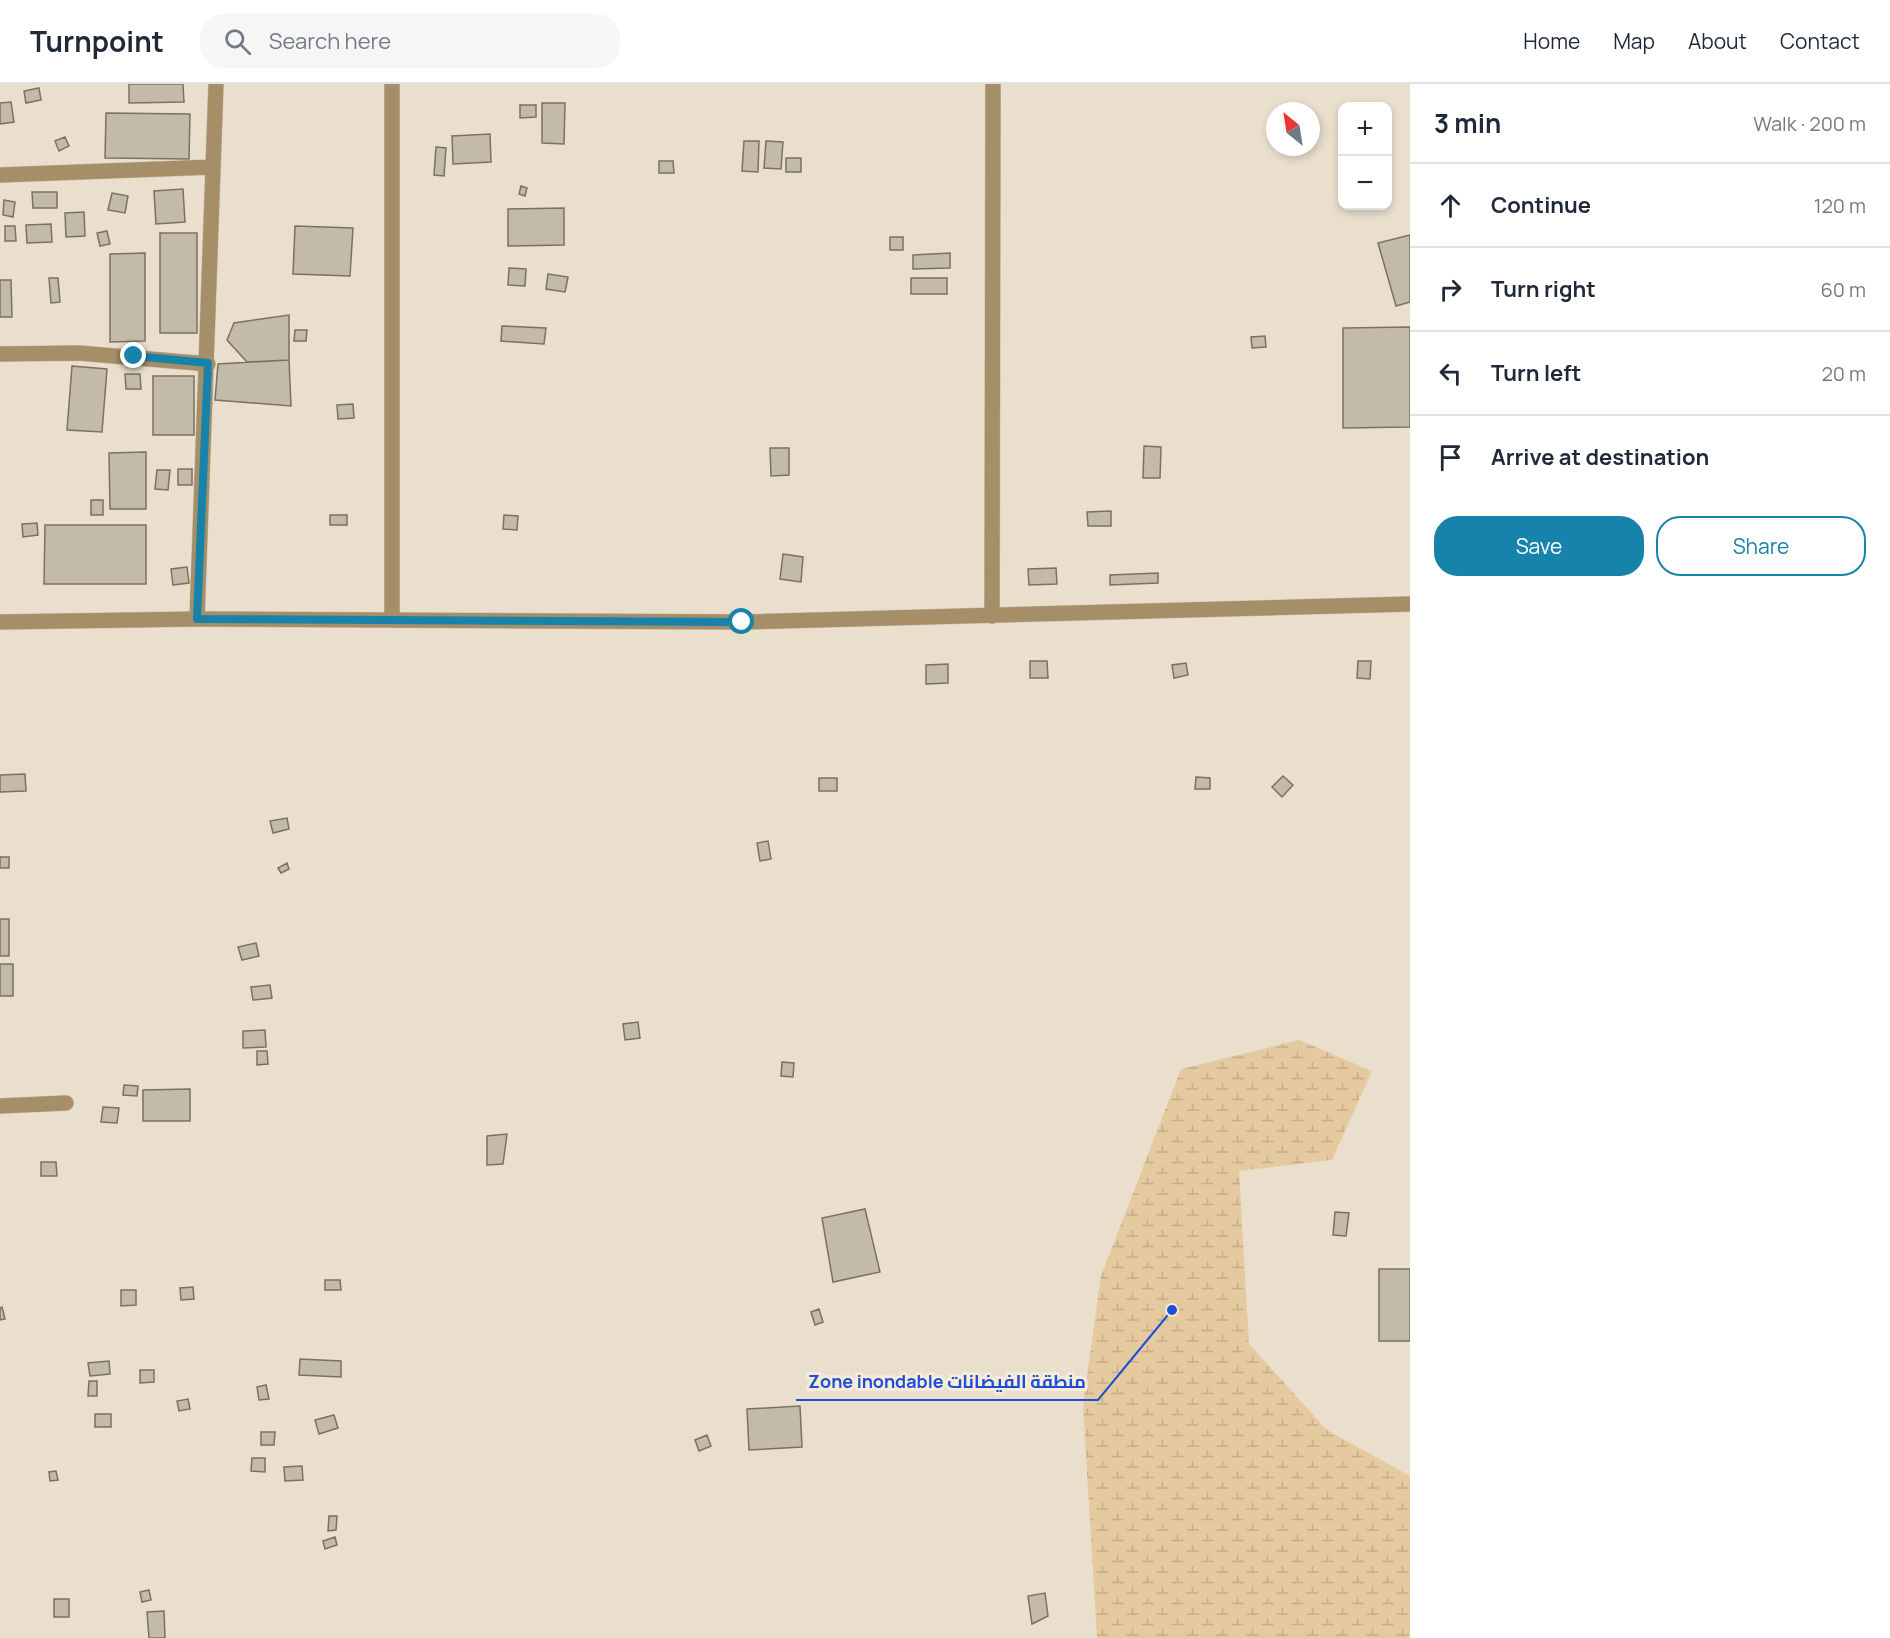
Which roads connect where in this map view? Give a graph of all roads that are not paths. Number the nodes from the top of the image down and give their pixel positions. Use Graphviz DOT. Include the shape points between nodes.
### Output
graph roads {
  1 [pos="216,84"];
  2 [pos="392,84"];
  3 [pos="993,84"];
  4 [pos="213,167"];
  5 [pos="0,175"];
  6 [pos="0,354"];
  7 [pos="208,363"];
  8 [pos="1410,604"];
  9 [pos="992,616"];
  10 [pos="197,619"];
  11 [pos="392,619"];
  12 [pos="0,622"];
  13 [pos="66,1103"];
  14 [pos="0,1106"];
  1 -- 4 [label="street"];
  2 -- 11 [label="street"];
  3 -- 9 [label="street"];
  4 -- 5 [label="street"];
  4 -- 7 [label="street"];
  6 -- 7 [label="street" via="79,352"];
  7 -- 10 [label="street"];
  8 -- 9 [label="street"];
  9 -- 11 [label="street" via="742,622"];
  10 -- 11 [label="street"];
  10 -- 12 [label="street"];
  13 -- 14 [label="street"];
}
